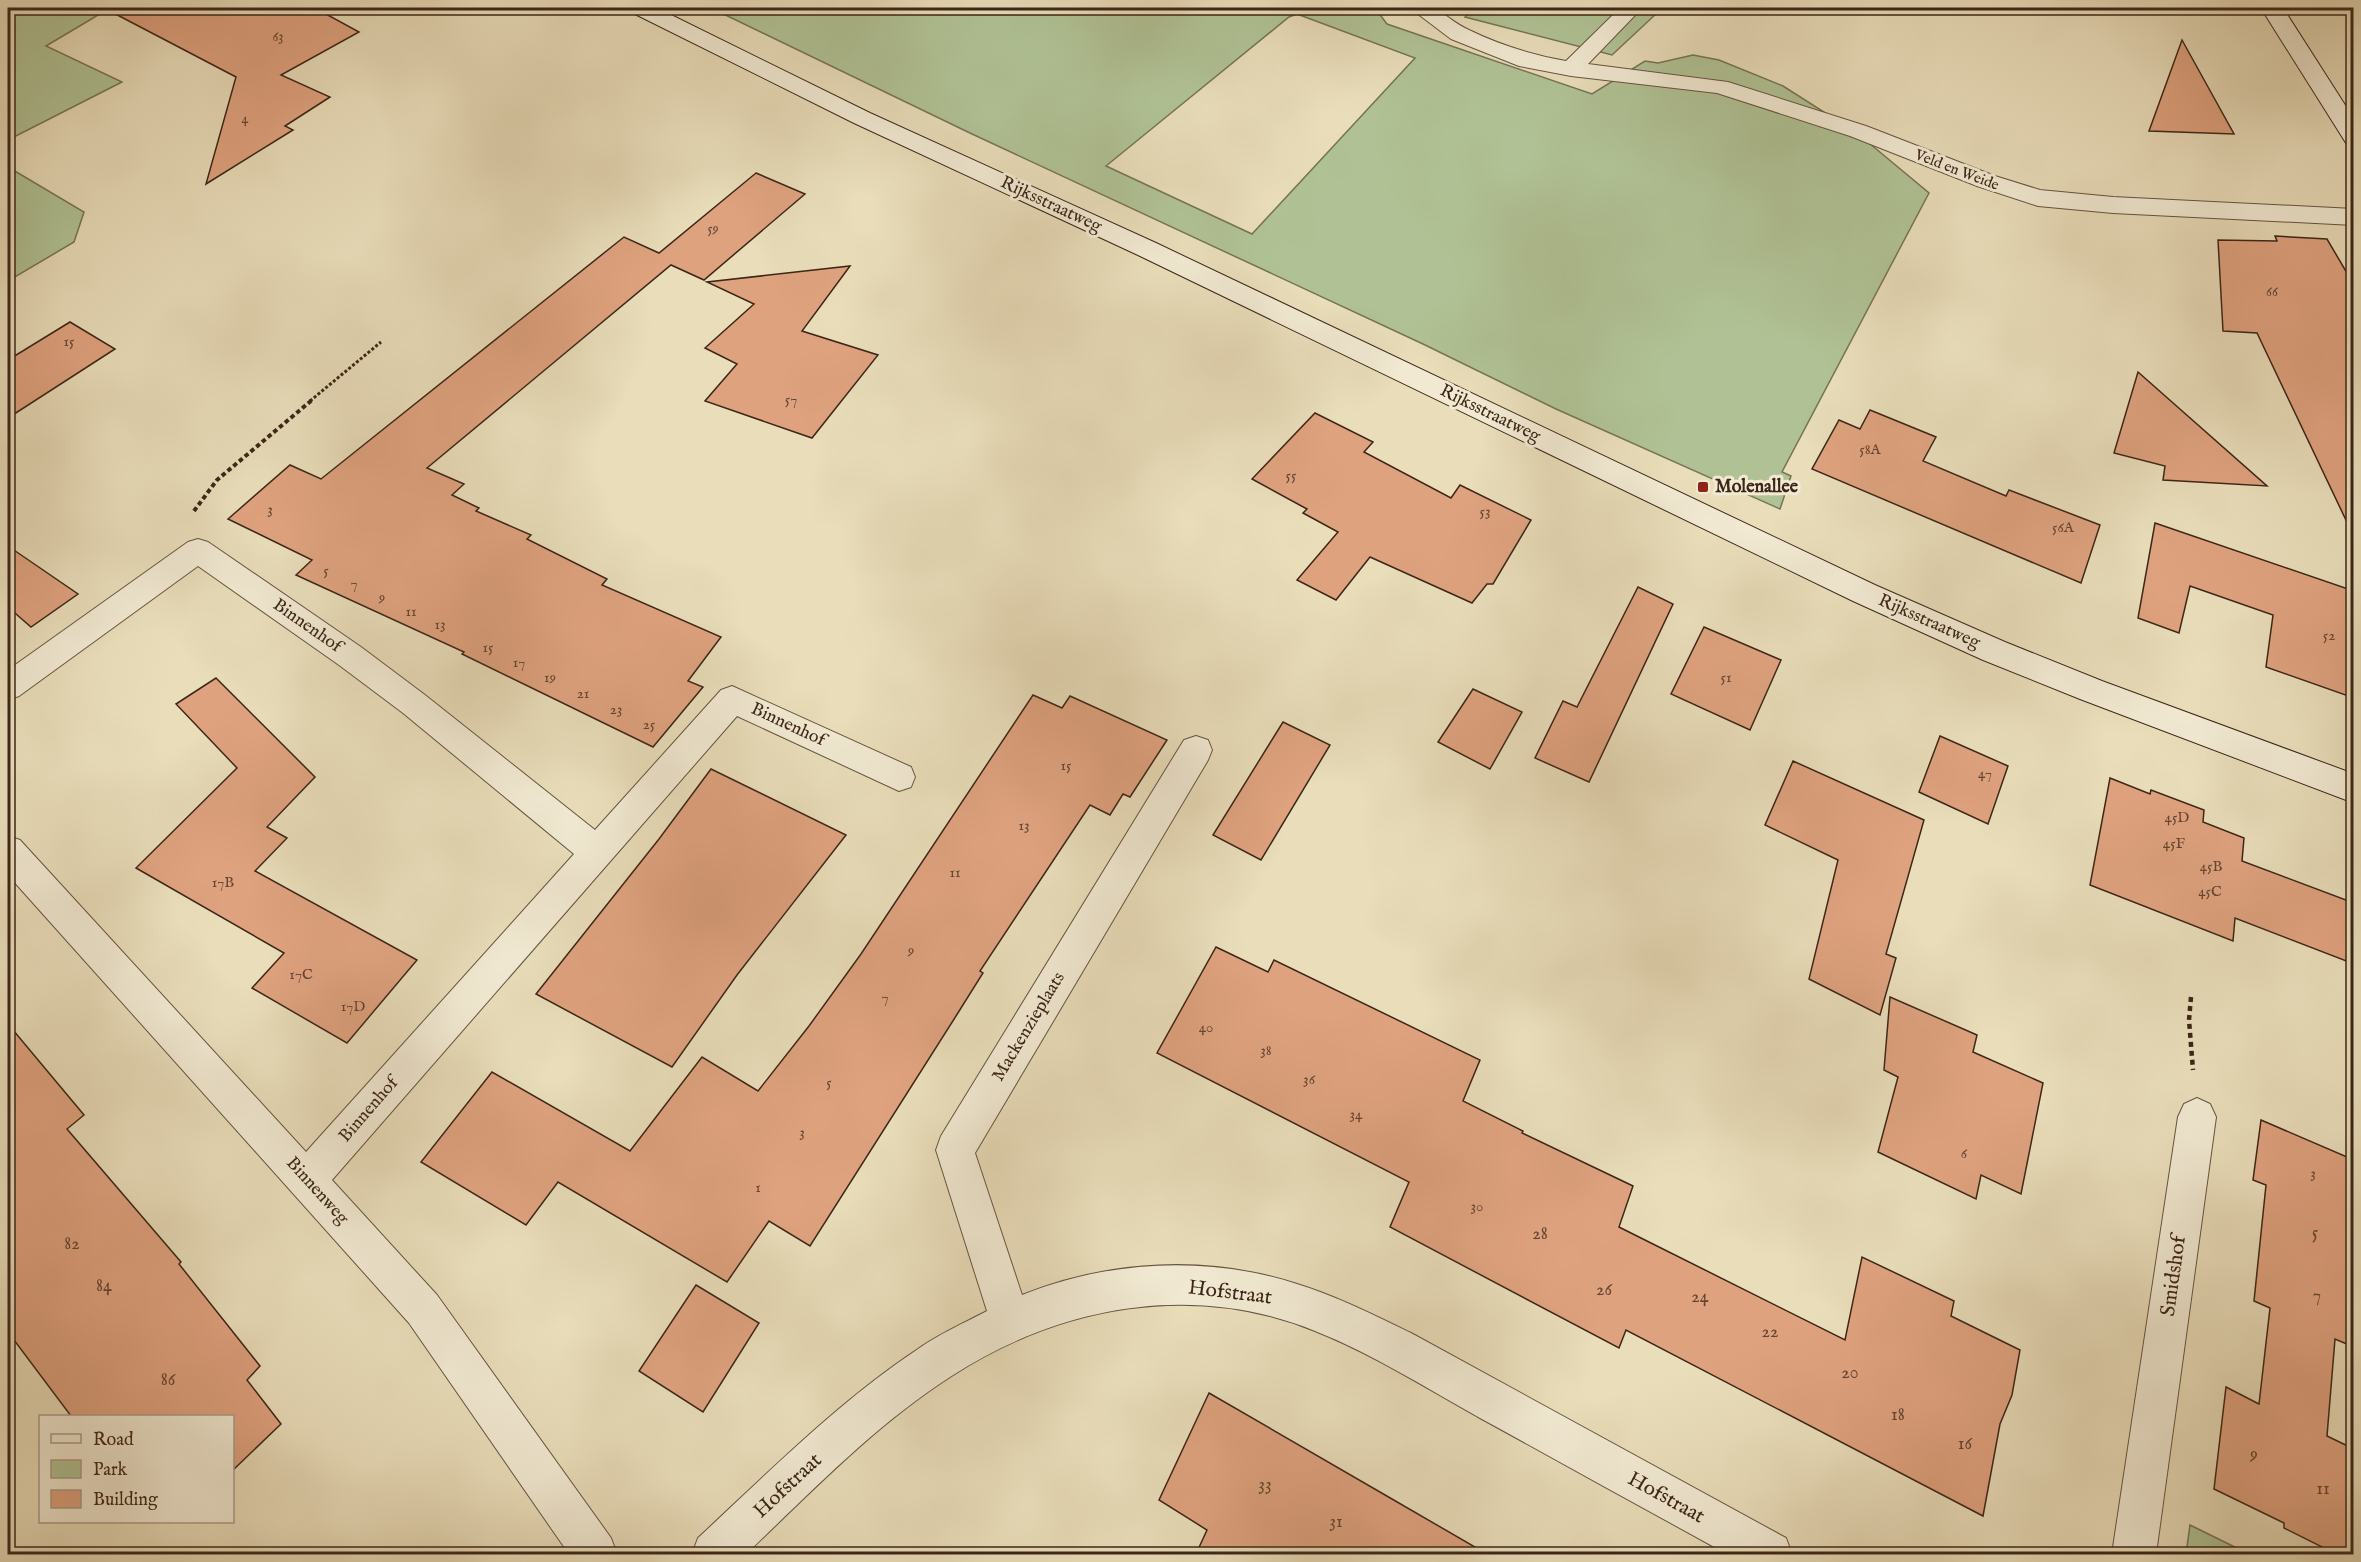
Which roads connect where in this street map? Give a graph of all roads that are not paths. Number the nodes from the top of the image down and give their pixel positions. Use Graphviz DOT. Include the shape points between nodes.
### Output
graph roads {
  1 [pos="641,8"];
  2 [pos="1422,8"];
  3 [pos="1632,8"];
  4 [pos="2272,8"];
  5 [pos="1571,69"];
  6 [pos="2354,138"];
  7 [pos="2354,217"];
  8 [pos="8,687"];
  9 [pos="1196,750"];
  10 [pos="899,777"];
  11 [pos="2354,789"];
  12 [pos="8,851"];
  13 [pos="597,852"];
  14 [pos="2197,1117"];
  15 [pos="307,1180"];
  16 [pos="1010,1320"];
  17 [pos="595,1554"];
  18 [pos="714,1554"];
  19 [pos="1770,1554"];
  20 [pos="2134,1554"];
  1 -- 11 [label="street, Rijksstraatweg" via="862,118 1148,249 1864,593 2091,690"];
  2 -- 5 [label="street, Veld en Weide" via="1459,34 1489,48 1527,61"];
  3 -- 5 [label="street"];
  4 -- 6 [label="street"];
  5 -- 7 [label="street, Veld en Weide" via="1730,89 1858,131 2038,198"];
  8 -- 13 [label="street, Binnenhof" via="198,550 414,704"];
  9 -- 16 [label="street, Mackenzieplaats" via="955,1149"];
  10 -- 13 [label="street, Binnenhof" via="732,699"];
  12 -- 15 [label="street, Binnenweg"];
  13 -- 15 [label="street, Binnenhof"];
  14 -- 20 [label="street, Smidshof"];
  15 -- 17 [label="street, Binnenweg" via="423,1309"];
  16 -- 18 [label="street, Hofstraat" via="931,1365 857,1422"];
  16 -- 19 [label="street, Hofstraat" via="1045,1306 1117,1288 1197,1286 1235,1289 1284,1300 1339,1319 1396,1348"];
}
